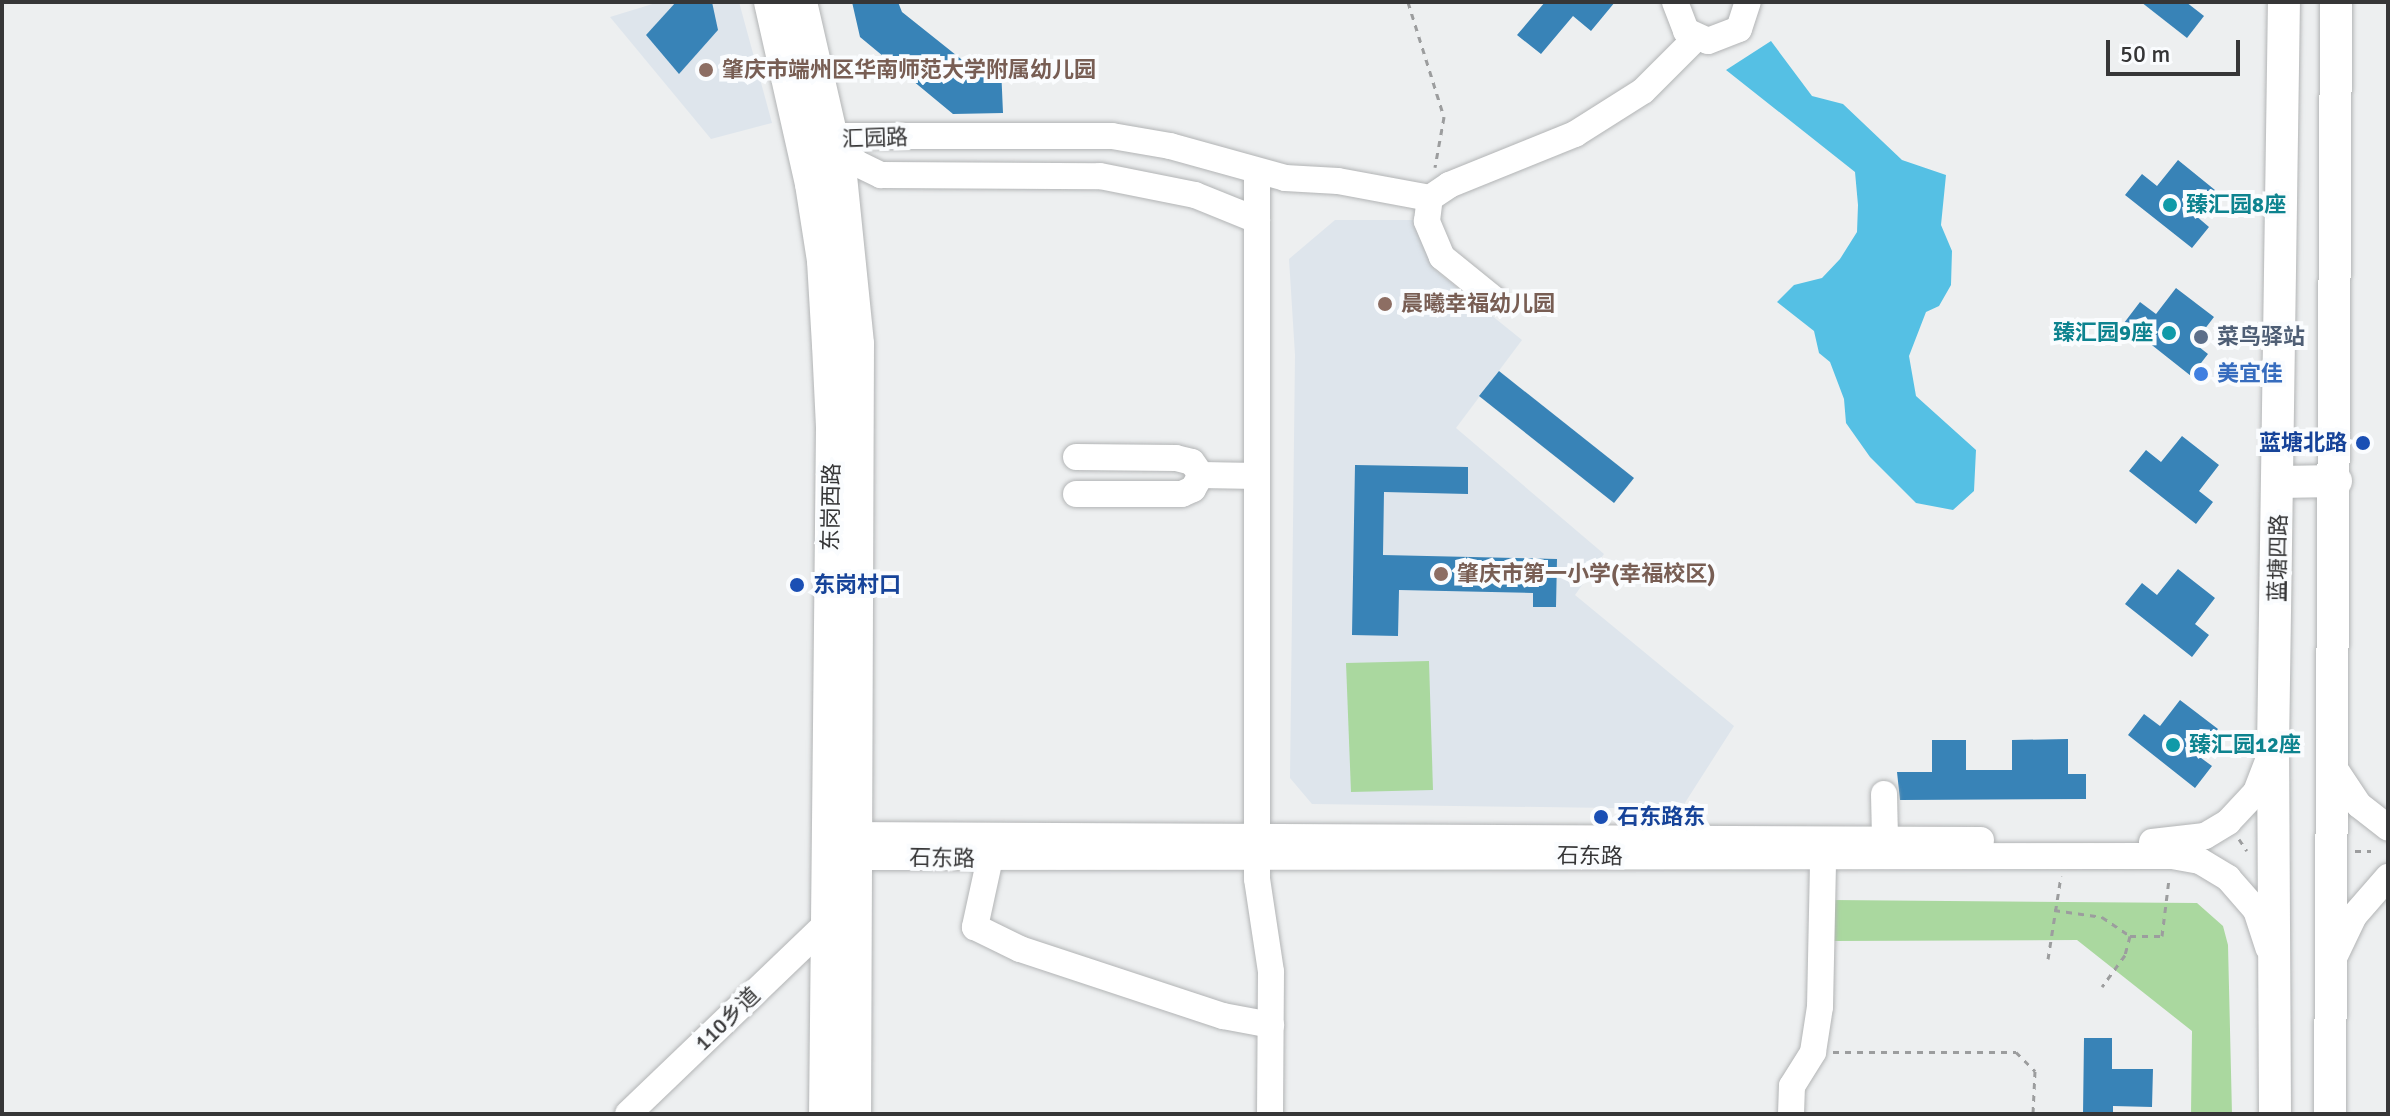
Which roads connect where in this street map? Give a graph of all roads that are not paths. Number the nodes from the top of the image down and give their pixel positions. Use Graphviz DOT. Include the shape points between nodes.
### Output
graph roads {
  1 [pos="770,2"];
  2 [pos="801,2"];
  3 [pos="1675,2"];
  4 [pos="1748,2"];
  5 [pos="2284,2"];
  6 [pos="2336,2"];
  7 [pos="1696,38"];
  8 [pos="832,136"];
  9 [pos="1257,171"];
  10 [pos="1430,198"];
  11 [pos="1257,220"];
  12 [pos="1494,299"];
  13 [pos="1076,457"];
  14 [pos="1201,475"];
  15 [pos="1257,476"];
  16 [pos="2336,481"];
  17 [pos="2280,482"];
  18 [pos="1076,494"];
  19 [pos="2273,749"];
  20 [pos="2333,766"];
  21 [pos="1884,794"];
  22 [pos="2388,828"];
  23 [pos="1885,839"];
  24 [pos="841,846"];
  25 [pos="1257,847"];
  26 [pos="990,858"];
  27 [pos="1823,859"];
  28 [pos="2388,877"];
  29 [pos="826,924"];
  30 [pos="2272,958"];
  31 [pos="2329,969"];
  32 [pos="1271,1025"];
  33 [pos="628,1114"];
  34 [pos="825,1114"];
  35 [pos="855,1114"];
  36 [pos="1270,1114"];
  37 [pos="1791,1114"];
  38 [pos="2275,1114"];
  39 [pos="2330,1114"];
  1 -- 24 [label="main road, 东岗西路" via="823,261"];
  2 -- 8 [label="main road, 东岗西路"];
  3 -- 7 [label="street" via="1678,20"];
  4 -- 7 [label="street" via="1745,19 1730,36"];
  5 -- 17 [label="main road, 蓝塘四路"];
  6 -- 16 [label="main road"];
  7 -- 10 [label="street" via="1643,91 1575,134 1449,185"];
  8 -- 9 [label="street, 汇园路" via="1112,136"];
  8 -- 11 [label="street, 汇园路" via="856,163 881,175 1100,176 1195,195"];
  8 -- 24 [label="main road, 东岗西路" via="858,344"];
  9 -- 10 [label="street, 汇园路"];
  9 -- 11 [label="street"];
  10 -- 12 [label="street" via="1427,221 1442,257"];
  11 -- 15 [label="street"];
  13 -- 14 [label="street" via="1176,458 1192,462"];
  14 -- 15 [label="street"];
  14 -- 18 [label="street" via="1193,489 1182,494"];
  15 -- 25 [label="street"];
  16 -- 17 [label="main road"];
  16 -- 20 [label="main road"];
  17 -- 19 [label="main road, 蓝塘四路"];
  19 -- 23 [label="street, 石东路" via="2256,792 2241,812 2205,836 2178,842"];
  19 -- 30 [label="main road, 蓝塘四路"];
  20 -- 22 [label="street" via="2359,805"];
  20 -- 31 [label="main road"];
  21 -- 23 [label="street"];
  23 -- 25 [label="street, 石东路"];
  24 -- 25 [label="street, 石东路"];
  24 -- 26 [label="street, 石东路"];
  24 -- 29 [label="main road, 东岗西路"];
  24 -- 35 [label="main road, 东岗西路"];
  25 -- 26 [label="street, 石东路"];
  25 -- 27 [label="street, 石东路"];
  25 -- 32 [label="street" via="1271,972"];
  26 -- 32 [label="street" via="975,927 1020,949 1223,1016"];
  27 -- 30 [label="street, 石东路" via="2172,856 2200,861 2234,884 2256,910"];
  27 -- 37 [label="street" via="1820,1007 1813,1052 1792,1086"];
  28 -- 31 [label="street" via="2354,916"];
  29 -- 33 [label="street, 110乡道"];
  29 -- 34 [label="main road, 东岗西路"];
  30 -- 38 [label="main road, 蓝塘四路"];
  31 -- 39 [label="main road"];
  32 -- 36 [label="street"];
}
